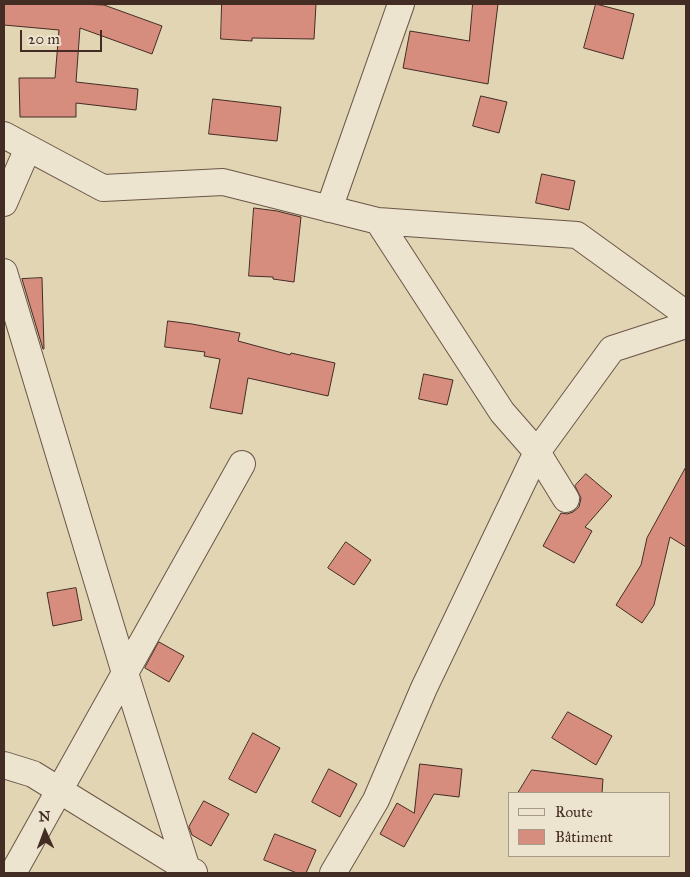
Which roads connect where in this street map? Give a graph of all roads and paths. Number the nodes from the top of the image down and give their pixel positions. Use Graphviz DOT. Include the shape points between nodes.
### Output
graph roads {
  1 [pos="400,4"];
  2 [pos="4,135"];
  3 [pos="28,148"];
  4 [pos="4,203"];
  5 [pos="329,209"];
  6 [pos="378,221"];
  7 [pos="4,272"];
  8 [pos="686,314"];
  9 [pos="686,325"];
  10 [pos="537,452"];
  11 [pos="242,464"];
  12 [pos="566,499"];
  13 [pos="125,673"];
  14 [pos="4,765"];
  15 [pos="60,790"];
  16 [pos="192,871"];
  17 [pos="13,873"];
  18 [pos="333,873"];
  1 -- 5 [label="street"];
  2 -- 3 [label="street"];
  3 -- 4 [label="street"];
  3 -- 5 [label="street" via="103,188 223,182"];
  5 -- 6 [label="street"];
  6 -- 8 [label="street" via="577,235"];
  6 -- 10 [label="street" via="502,412"];
  7 -- 13 [label="street"];
  9 -- 10 [label="street" via="612,349"];
  10 -- 12 [label="street"];
  10 -- 18 [label="street" via="424,688 376,800"];
  11 -- 13 [label="street"];
  13 -- 15 [label="street"];
  13 -- 16 [label="street"];
  14 -- 15 [label="street" via="33,774"];
  15 -- 16 [label="street"];
  15 -- 17 [label="street"];
}
